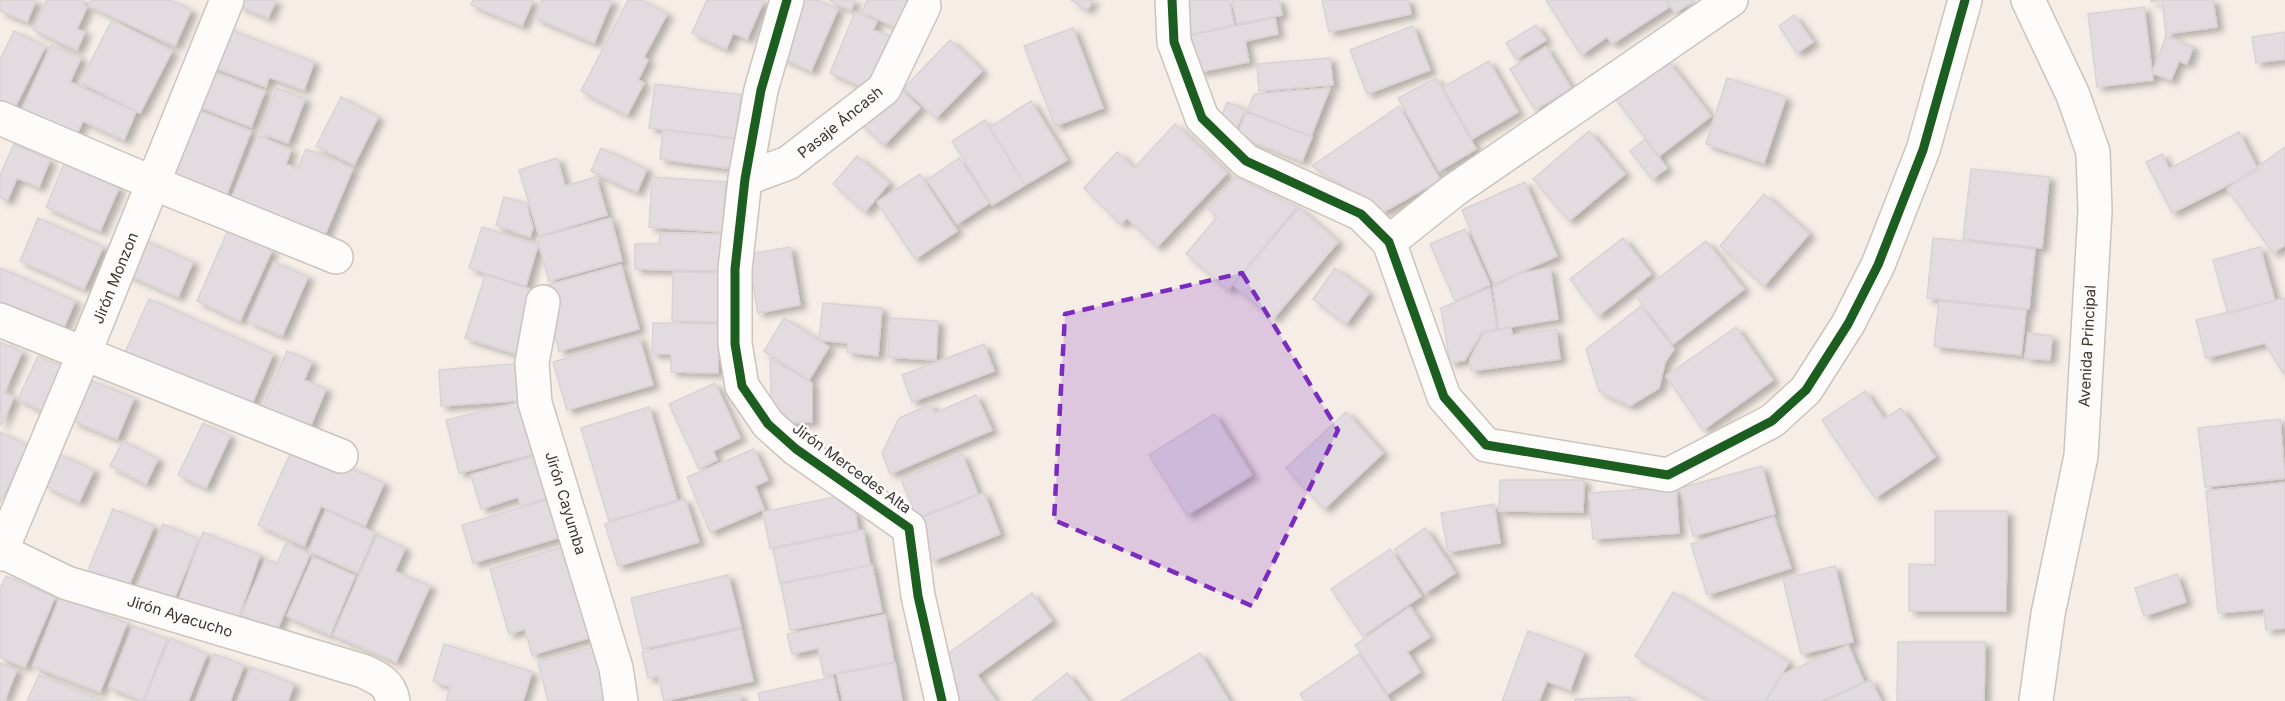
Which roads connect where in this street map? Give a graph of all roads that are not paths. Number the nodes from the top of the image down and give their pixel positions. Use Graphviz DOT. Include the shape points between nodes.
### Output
graph roads {
  1 [pos="788,0"];
  2 [pos="1172,0"];
  3 [pos="1731,0"];
  4 [pos="1965,0"];
  5 [pos="2028,0"];
  6 [pos="218,3"];
  7 [pos="924,6"];
  8 [pos="0,118"];
  9 [pos="745,179"];
  10 [pos="153,183"];
  11 [pos="1389,242"];
  12 [pos="336,257"];
  13 [pos="543,302"];
  14 [pos="0,320"];
  15 [pos="84,354"];
  16 [pos="341,456"];
  17 [pos="1,553"];
  18 [pos="393,701"];
  19 [pos="621,701"];
  20 [pos="942,701"];
  21 [pos="2036,701"];
  1 -- 9 [label="street, Jirón Mercedes Alta" via="761,90"];
  2 -- 11 [label="street" via="1174,42 1202,118 1246,161 1361,214"];
  3 -- 11 [label="street" via="1453,191"];
  4 -- 11 [label="street" via="1923,150 1878,265 1848,324 1806,390 1772,421 1668,475 1486,445 1444,397"];
  5 -- 21 [label="street, Avenida Principal" via="2073,95 2093,152 2095,211 2081,456 2048,614"];
  6 -- 10 [label="street, Jirón Monzon"];
  7 -- 9 [label="street, Pasaje Áncash" via="884,89 788,164"];
  8 -- 10 [label="street"];
  9 -- 20 [label="street, Jirón Mercedes Alta" via="735,269 735,344 742,386 768,424 796,449 909,528 918,596"];
  10 -- 12 [label="street"];
  10 -- 15 [label="street, Jirón Monzon"];
  13 -- 19 [label="street, Jirón Cayumba" via="532,363 535,403 616,668"];
  14 -- 15 [label="street"];
  15 -- 16 [label="street"];
  15 -- 17 [label="street, Jirón Monzon"];
  17 -- 18 [label="street, Jirón Ayacucho" via="67,583 363,670 392,691"];
}
